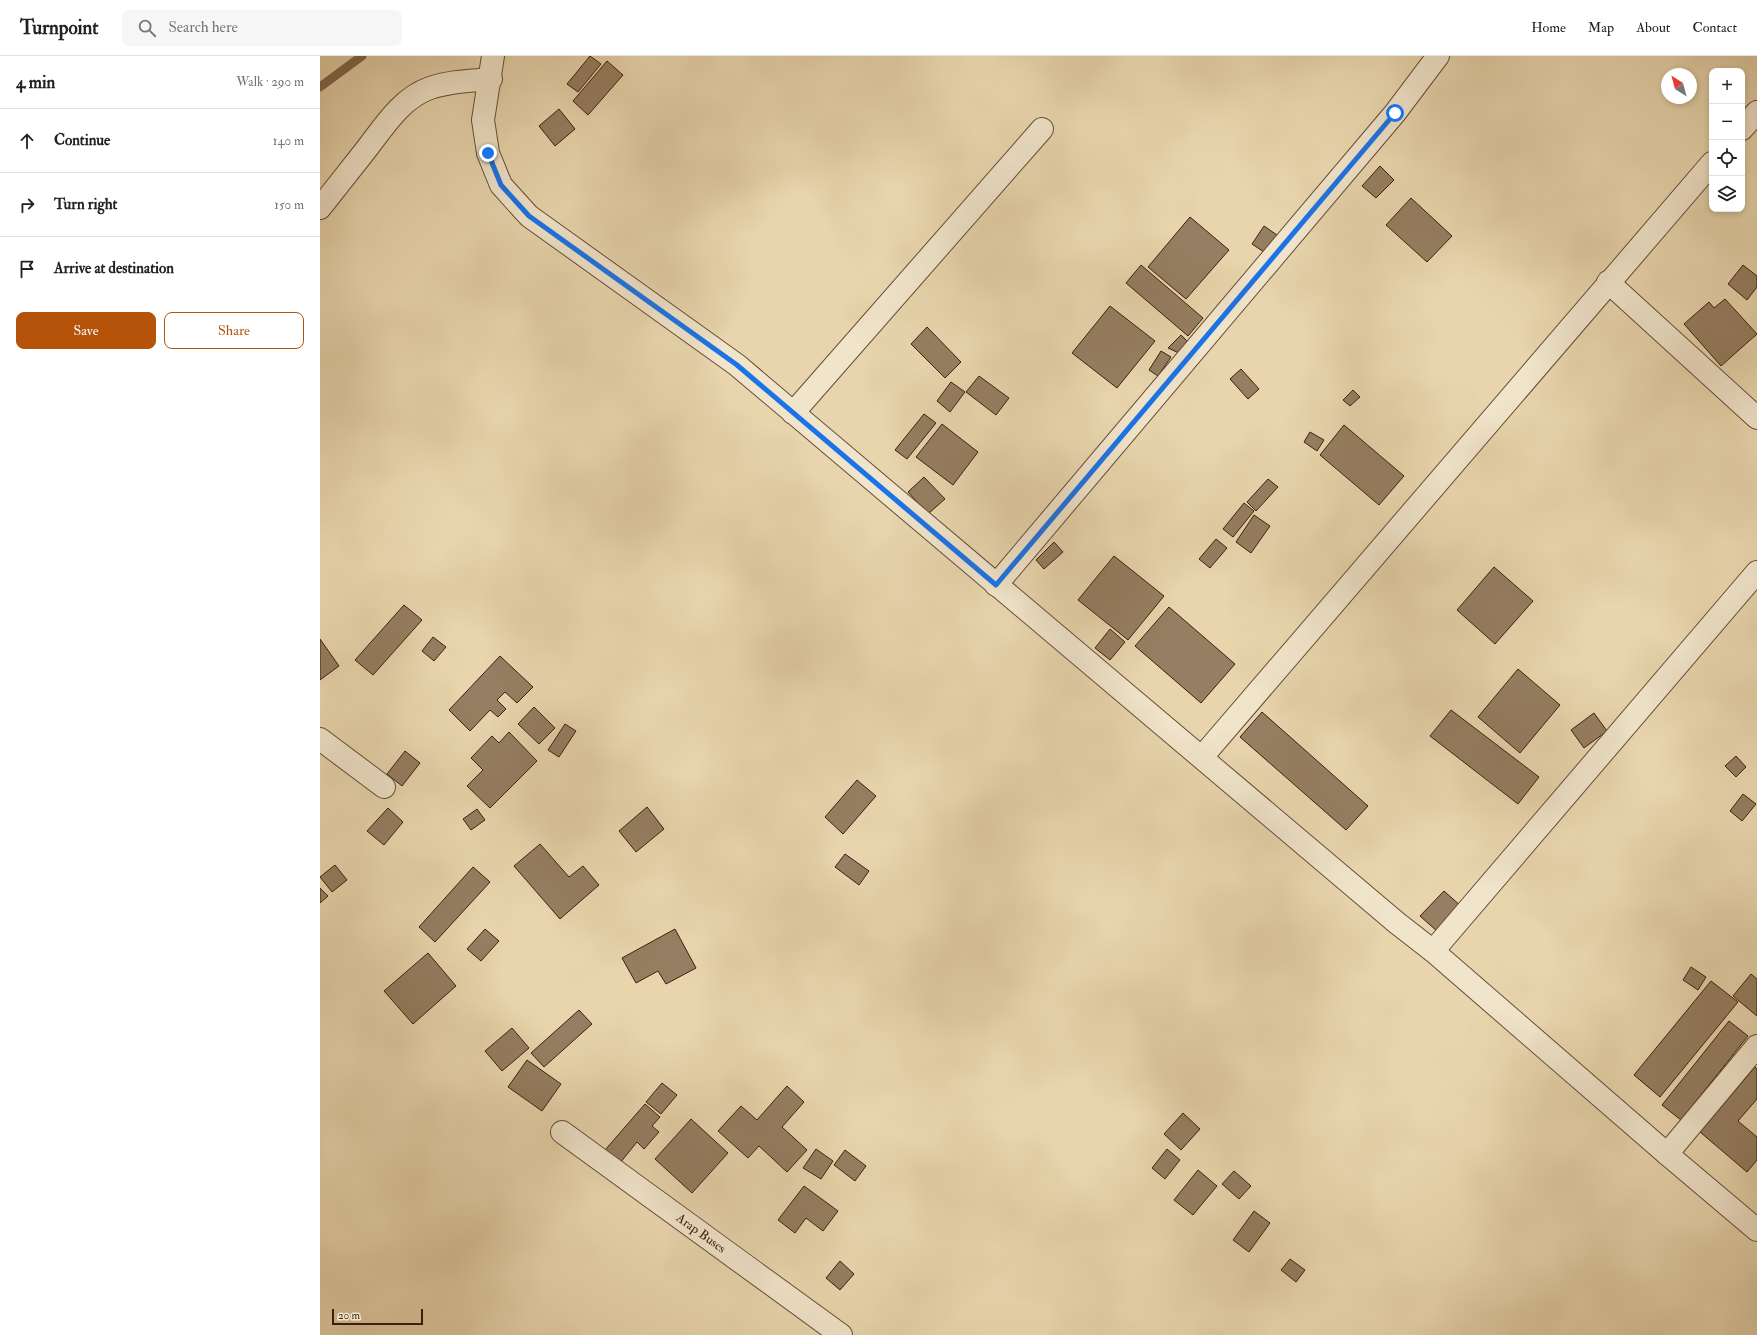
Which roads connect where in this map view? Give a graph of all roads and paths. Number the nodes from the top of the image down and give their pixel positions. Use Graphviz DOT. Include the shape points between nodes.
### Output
graph roads {
  1 [pos="493,56"];
  2 [pos="1438,56"];
  3 [pos="491,79"];
  4 [pos="1757,112"];
  5 [pos="1745,126"];
  6 [pos="1042,129"];
  7 [pos="1709,166"];
  8 [pos="320,208"];
  9 [pos="1608,282"];
  10 [pos="793,413"];
  11 [pos="1757,418"];
  12 [pos="1757,572"];
  13 [pos="996,585"];
  14 [pos="320,739"];
  15 [pos="1202,757"];
  16 [pos="384,787"];
  17 [pos="1433,951"];
  18 [pos="1757,1046"];
  19 [pos="562,1132"];
  20 [pos="1667,1154"];
  21 [pos="1757,1230"];
  22 [pos="841,1335"];
  1 -- 3 [label="street"];
  2 -- 13 [label="street" via="1395,113"];
  3 -- 8 [label="street" via="430,88 404,104"];
  3 -- 10 [label="street" via="483,120 488,153 501,185 529,216 737,365"];
  4 -- 5 [label="street"];
  6 -- 10 [label="street"];
  7 -- 9 [label="street"];
  9 -- 11 [label="street"];
  9 -- 15 [label="street"];
  10 -- 13 [label="street"];
  12 -- 17 [label="street"];
  13 -- 15 [label="street"];
  14 -- 16 [label="street"];
  15 -- 17 [label="street"];
  17 -- 20 [label="street"];
  18 -- 20 [label="street"];
  19 -- 22 [label="street, Arap Buses"];
  20 -- 21 [label="street"];
}
